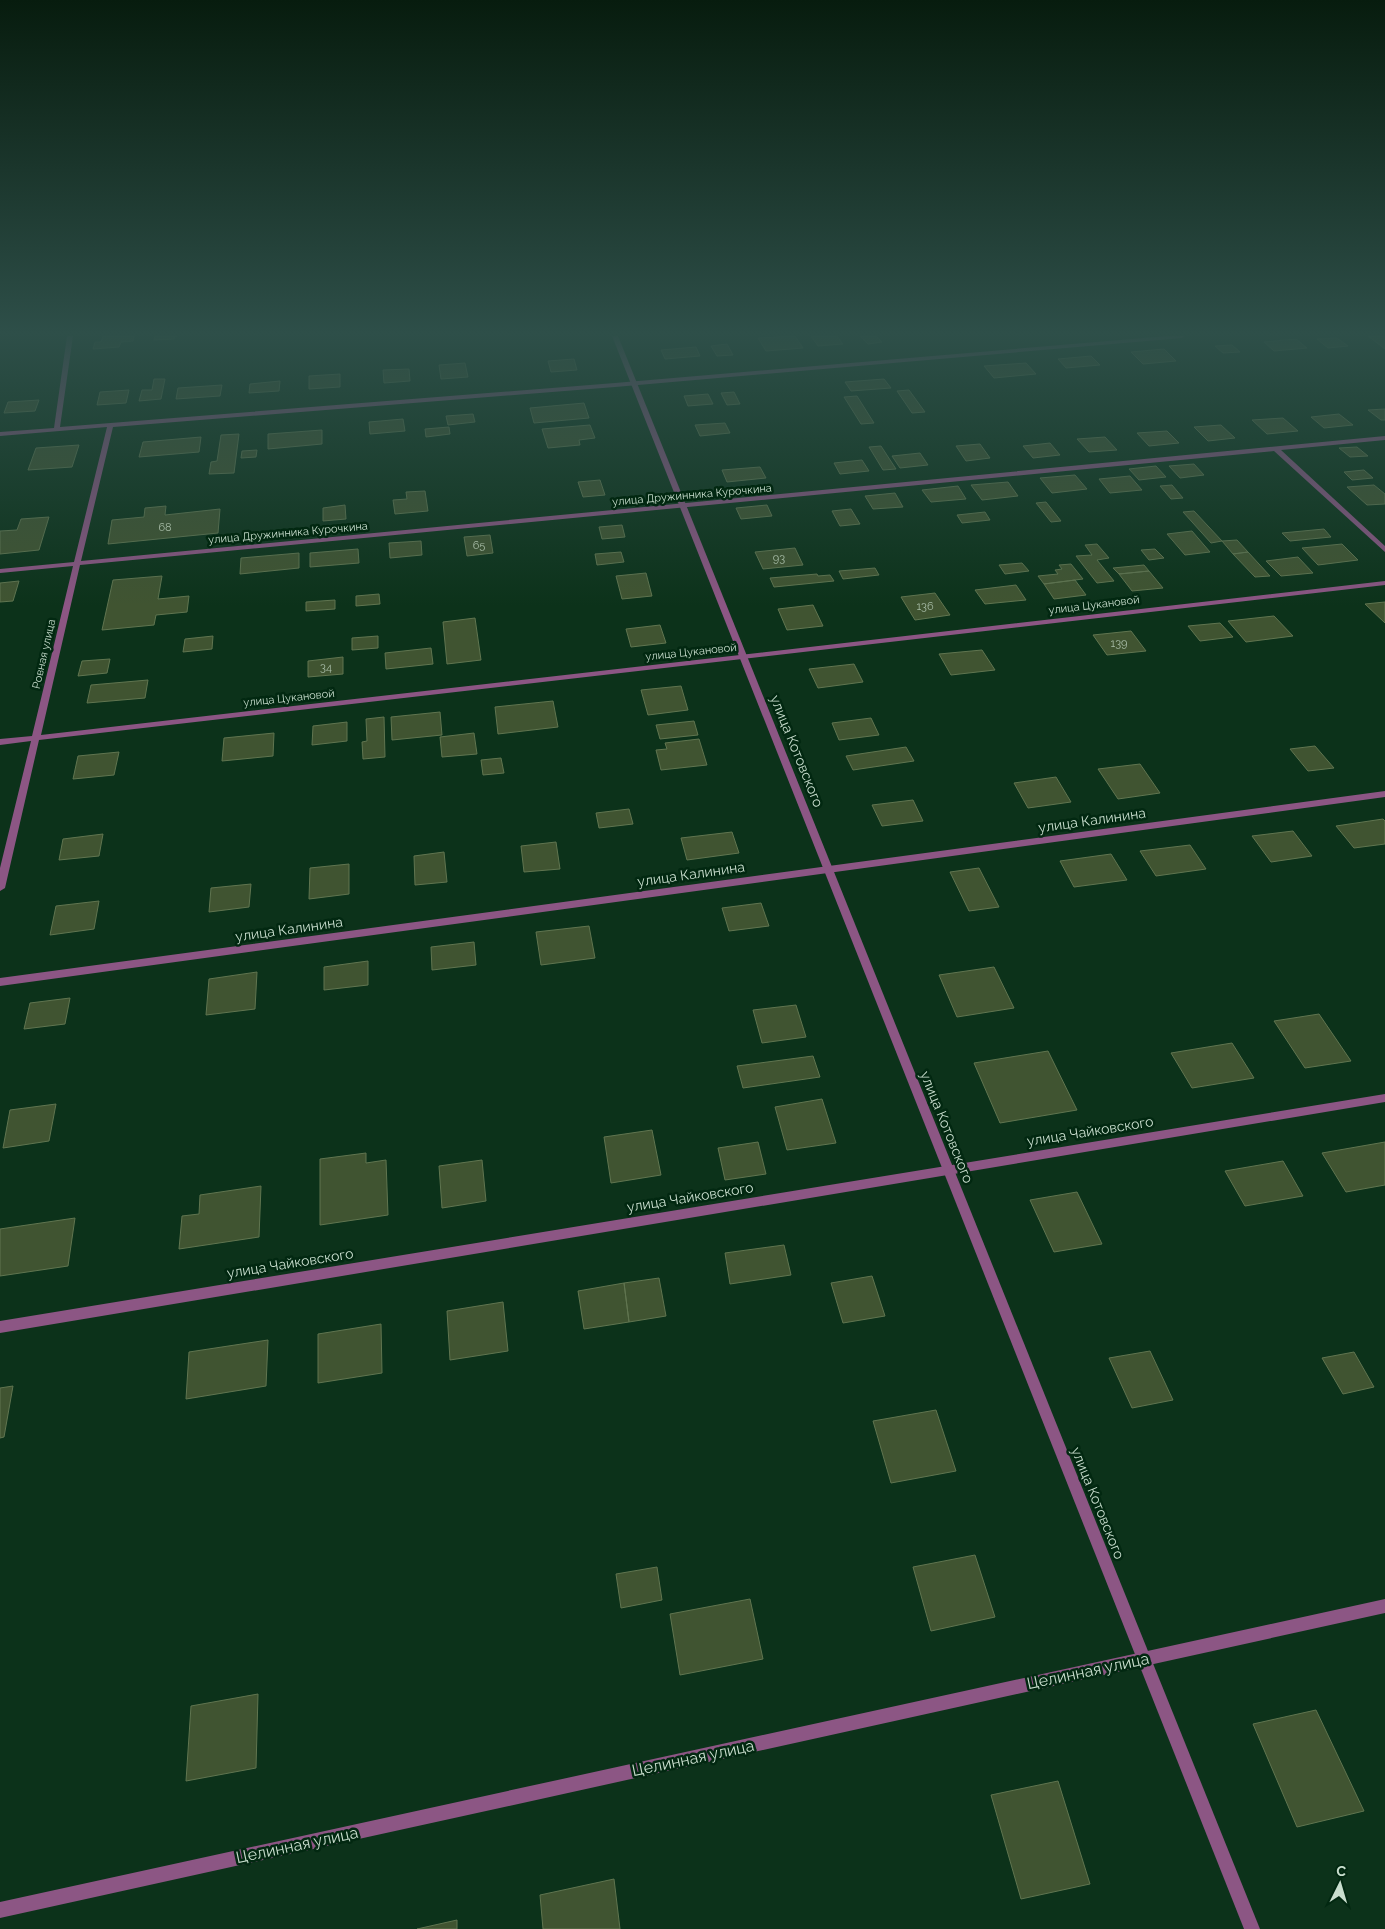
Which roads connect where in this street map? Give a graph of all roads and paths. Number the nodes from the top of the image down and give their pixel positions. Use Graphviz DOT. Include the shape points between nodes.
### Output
graph roads {
  1 [pos="58,426"];
  2 [pos="110,426"];
  3 [pos="651,426"];
  4 [pos="57,430"];
  5 [pos="0,434"];
  6 [pos="1385,438"];
  7 [pos="1276,449"];
  8 [pos="683,506"];
  9 [pos="1385,550"];
  10 [pos="77,563"];
  11 [pos="0,571"];
  12 [pos="1385,583"];
  13 [pos="744,658"];
  14 [pos="36,737"];
  15 [pos="0,742"];
  16 [pos="1385,794"];
  17 [pos="828,870"];
  18 [pos="0,888"];
  19 [pos="0,982"];
  20 [pos="1385,1098"];
  21 [pos="948,1170"];
  22 [pos="0,1327"];
  23 [pos="1385,1606"];
  24 [pos="1144,1659"];
  25 [pos="0,1910"];
  26 [pos="1252,1929"];
  1 -- 4 [label="street"];
  2 -- 4 [label="street"];
  2 -- 10 [label="street, Ровная улица"];
  3 -- 8 [label="street, улица Котовского"];
  4 -- 5 [label="street"];
  6 -- 7 [label="street, улица Дружинника Курочкина"];
  7 -- 8 [label="street, улица Дружинника Курочкина"];
  7 -- 9 [label="street"];
  8 -- 10 [label="street, улица Дружинника Курочкина"];
  8 -- 13 [label="street, улица Котовского"];
  10 -- 11 [label="street, улица Дружинника Курочкина"];
  10 -- 14 [label="street, Ровная улица"];
  12 -- 13 [label="street, улица Цукановой"];
  13 -- 14 [label="street, улица Цукановой"];
  13 -- 17 [label="street, улица Котовского"];
  14 -- 15 [label="street, улица Цукановой"];
  14 -- 18 [label="street, Ровная улица"];
  16 -- 17 [label="street, улица Калинина"];
  17 -- 19 [label="street, улица Калинина"];
  17 -- 21 [label="street, улица Котовского"];
  20 -- 21 [label="street, улица Чайковского"];
  21 -- 22 [label="street, улица Чайковского"];
  21 -- 24 [label="street, улица Котовского"];
  23 -- 24 [label="street, Целинная улица"];
  24 -- 25 [label="street, Целинная улица"];
  24 -- 26 [label="street, улица Котовского"];
}
